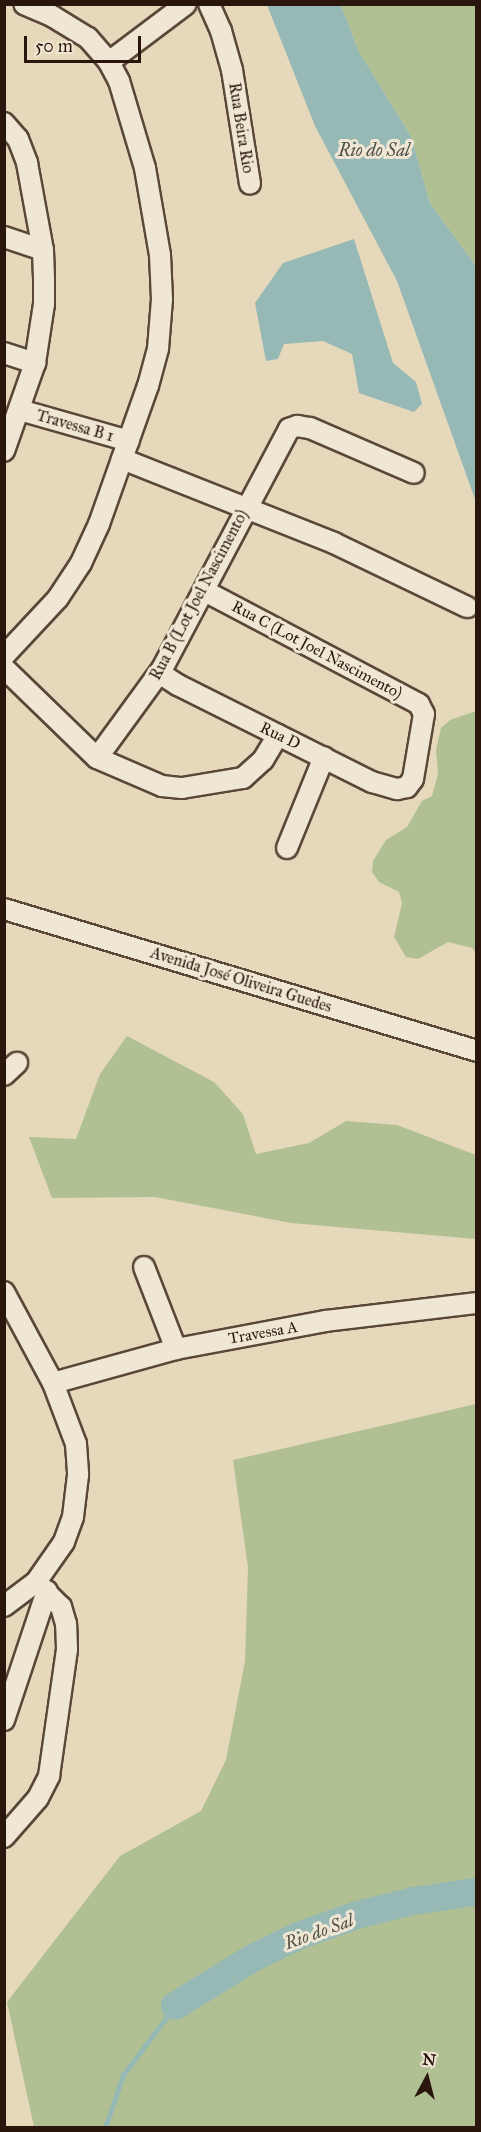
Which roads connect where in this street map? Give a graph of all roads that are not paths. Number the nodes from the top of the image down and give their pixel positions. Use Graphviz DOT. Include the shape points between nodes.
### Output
graph roads {
  1 [pos="24,4"];
  2 [pos="186,4"];
  3 [pos="209,4"];
  4 [pos="109,62"];
  5 [pos="4,123"];
  6 [pos="250,184"];
  7 [pos="4,237"];
  8 [pos="43,250"];
  9 [pos="4,353"];
  10 [pos="35,363"];
  11 [pos="20,410"];
  12 [pos="126,450"];
  13 [pos="4,451"];
  14 [pos="414,473"];
  15 [pos="245,509"];
  16 [pos="205,591"];
  17 [pos="467,607"];
  18 [pos="4,656"];
  19 [pos="4,668"];
  20 [pos="162,669"];
  21 [pos="278,735"];
  22 [pos="324,756"];
  23 [pos="97,758"];
  24 [pos="407,787"];
  25 [pos="287,848"];
  26 [pos="4,909"];
  27 [pos="477,1051"];
  28 [pos="144,1267"];
  29 [pos="4,1292"];
  30 [pos="477,1303"];
  31 [pos="176,1349"];
  32 [pos="53,1383"];
  33 [pos="41,1586"];
  34 [pos="4,1606"];
  35 [pos="4,1720"];
  36 [pos="4,1837"];
  1 -- 4 [label="street" via="88,38"];
  2 -- 4 [label="street"];
  3 -- 6 [label="street, Rua Beira Rio" via="232,70"];
  4 -- 12 [label="street" via="119,81 145,168 161,277 158,349"];
  5 -- 8 [label="street" via="22,147"];
  7 -- 8 [label="street"];
  8 -- 10 [label="street" via="44,304"];
  9 -- 10 [label="street"];
  10 -- 11 [label="street"];
  11 -- 12 [label="street, Travessa B 1"];
  11 -- 13 [label="street"];
  12 -- 15 [label="street, Travessa B 1"];
  12 -- 18 [label="street" via="81,563 58,598"];
  14 -- 15 [label="street, Rua B (Lot Joel Nascimento)" via="310,428 293,427 283,438"];
  15 -- 16 [label="street, Rua B (Lot Joel Nascimento)"];
  15 -- 17 [label="street, Travessa B 1" via="354,552"];
  16 -- 20 [label="street, Rua B (Lot Joel Nascimento)"];
  16 -- 24 [label="street, Rua C (Lot Joel Nascimento)" via="416,702 424,714 415,774"];
  19 -- 23 [label="street"];
  20 -- 21 [label="street, Rua D" via="164,676 178,685"];
  20 -- 23 [label="street, Rua B (Lot Joel Nascimento)"];
  21 -- 22 [label="street, Rua D"];
  21 -- 23 [label="street" via="263,760 247,776 187,787 141,780"];
  22 -- 24 [label="street, Rua D" via="386,787"];
  22 -- 25 [label="street"];
  26 -- 27 [label="street, Avenida José Oliveira Guedes"];
  28 -- 31 [label="street"];
  29 -- 32 [label="street"];
  30 -- 31 [label="street, Travessa A" via="326,1321"];
  31 -- 32 [label="street, Travessa A"];
  32 -- 33 [label="street" via="76,1443 78,1491 70,1528"];
  33 -- 34 [label="street"];
  33 -- 35 [label="street"];
  33 -- 36 [label="street" via="62,1607 67,1635 57,1730 44,1787"];
}
